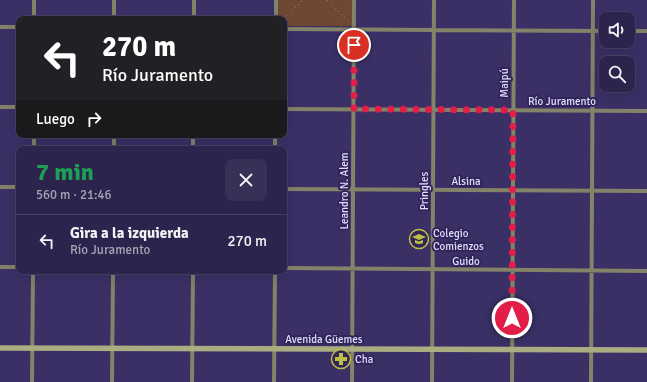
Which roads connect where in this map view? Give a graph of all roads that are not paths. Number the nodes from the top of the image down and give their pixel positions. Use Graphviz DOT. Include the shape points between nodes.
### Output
graph roads {
  1 [pos="34,0"];
  2 [pos="114,0"];
  3 [pos="194,0"];
  4 [pos="276,0"];
  5 [pos="354,0"];
  6 [pos="434,0"];
  7 [pos="514,0"];
  8 [pos="593,0"];
  9 [pos="34,16"];
  10 [pos="114,16"];
  11 [pos="194,16"];
  12 [pos="276,16"];
  13 [pos="0,27"];
  14 [pos="16,27"];
  15 [pos="353,27"];
  16 [pos="287,29"];
  17 [pos="434,30"];
  18 [pos="514,30"];
  19 [pos="593,31"];
  20 [pos="599,31"];
  21 [pos="635,31"];
  22 [pos="647,31"];
  23 [pos="0,107"];
  24 [pos="16,107"];
  25 [pos="287,109"];
  26 [pos="354,109"];
  27 [pos="433,110"];
  28 [pos="513,110"];
  29 [pos="592,111"];
  30 [pos="647,111"];
  31 [pos="0,187"];
  32 [pos="16,187"];
  33 [pos="287,188"];
  34 [pos="353,189"];
  35 [pos="433,190"];
  36 [pos="513,190"];
  37 [pos="592,190"];
  38 [pos="647,191"];
  39 [pos="0,267"];
  40 [pos="16,267"];
  41 [pos="287,268"];
  42 [pos="353,269"];
  43 [pos="432,269"];
  44 [pos="512,270"];
  45 [pos="591,270"];
  46 [pos="647,271"];
  47 [pos="33,274"];
  48 [pos="113,274"];
  49 [pos="193,274"];
  50 [pos="275,274"];
  51 [pos="0,348"];
  52 [pos="32,348"];
  53 [pos="112,348"];
  54 [pos="192,348"];
  55 [pos="274,349"];
  56 [pos="352,349"];
  57 [pos="432,349"];
  58 [pos="512,350"];
  59 [pos="591,350"];
  60 [pos="647,350"];
  61 [pos="32,382"];
  62 [pos="112,382"];
  63 [pos="192,382"];
  64 [pos="274,382"];
  65 [pos="352,382"];
  66 [pos="432,382"];
  67 [pos="512,382"];
  68 [pos="591,382"];
  1 -- 9 [label="street"];
  2 -- 10 [label="street"];
  3 -- 11 [label="street"];
  4 -- 12 [label="street"];
  5 -- 15 [label="street, Leandro N. Alem"];
  6 -- 17 [label="street, Pringles"];
  7 -- 18 [label="street, Maipú"];
  8 -- 19 [label="street"];
  13 -- 14 [label="street"];
  15 -- 16 [label="street"];
  15 -- 17 [label="street"];
  15 -- 26 [label="street, Leandro N. Alem"];
  17 -- 18 [label="street"];
  17 -- 27 [label="street, Pringles"];
  18 -- 19 [label="street"];
  18 -- 28 [label="street, Maipú"];
  19 -- 20 [label="street"];
  19 -- 29 [label="street"];
  21 -- 22 [label="street"];
  23 -- 24 [label="street"];
  25 -- 26 [label="street, Río Juramento"];
  26 -- 27 [label="street, Río Juramento"];
  26 -- 34 [label="street, Leandro N. Alem"];
  27 -- 28 [label="street, Río Juramento"];
  27 -- 35 [label="street, Pringles"];
  28 -- 29 [label="street, Río Juramento"];
  28 -- 36 [label="street, Maipú"];
  29 -- 30 [label="street, Río Juramento"];
  29 -- 37 [label="street"];
  31 -- 32 [label="street"];
  33 -- 34 [label="street, Alsina"];
  34 -- 35 [label="street, Alsina"];
  34 -- 42 [label="street, Leandro N. Alem"];
  35 -- 36 [label="street, Alsina"];
  35 -- 43 [label="street, Pringles"];
  36 -- 37 [label="street, Alsina"];
  36 -- 44 [label="street, Maipú"];
  37 -- 38 [label="street, Alsina"];
  37 -- 45 [label="street"];
  39 -- 40 [label="street"];
  41 -- 42 [label="street, Guido"];
  42 -- 43 [label="street, Guido"];
  42 -- 56 [label="street, Leandro N. Alem"];
  43 -- 44 [label="street, Guido"];
  43 -- 57 [label="street, Pringles"];
  44 -- 45 [label="street, Guido"];
  44 -- 58 [label="street, Maipú"];
  45 -- 46 [label="street, Guido"];
  45 -- 59 [label="street"];
  47 -- 52 [label="street"];
  48 -- 53 [label="street"];
  49 -- 54 [label="street"];
  50 -- 55 [label="street"];
  51 -- 52 [label="main road, Avenida Güemes"];
  52 -- 53 [label="main road, Avenida Güemes"];
  52 -- 61 [label="street"];
  53 -- 54 [label="main road, Avenida Güemes"];
  53 -- 62 [label="street"];
  54 -- 55 [label="main road, Avenida Güemes"];
  54 -- 63 [label="street"];
  55 -- 56 [label="main road, Avenida Güemes"];
  55 -- 64 [label="street"];
  56 -- 57 [label="main road, Avenida Güemes"];
  56 -- 65 [label="street, Leandro N. Alem"];
  57 -- 58 [label="main road, Avenida Güemes"];
  57 -- 66 [label="street, Pringles"];
  58 -- 59 [label="main road, Avenida Güemes"];
  58 -- 67 [label="street, Maipú"];
  59 -- 60 [label="main road, Avenida Güemes"];
  59 -- 68 [label="street"];
}
